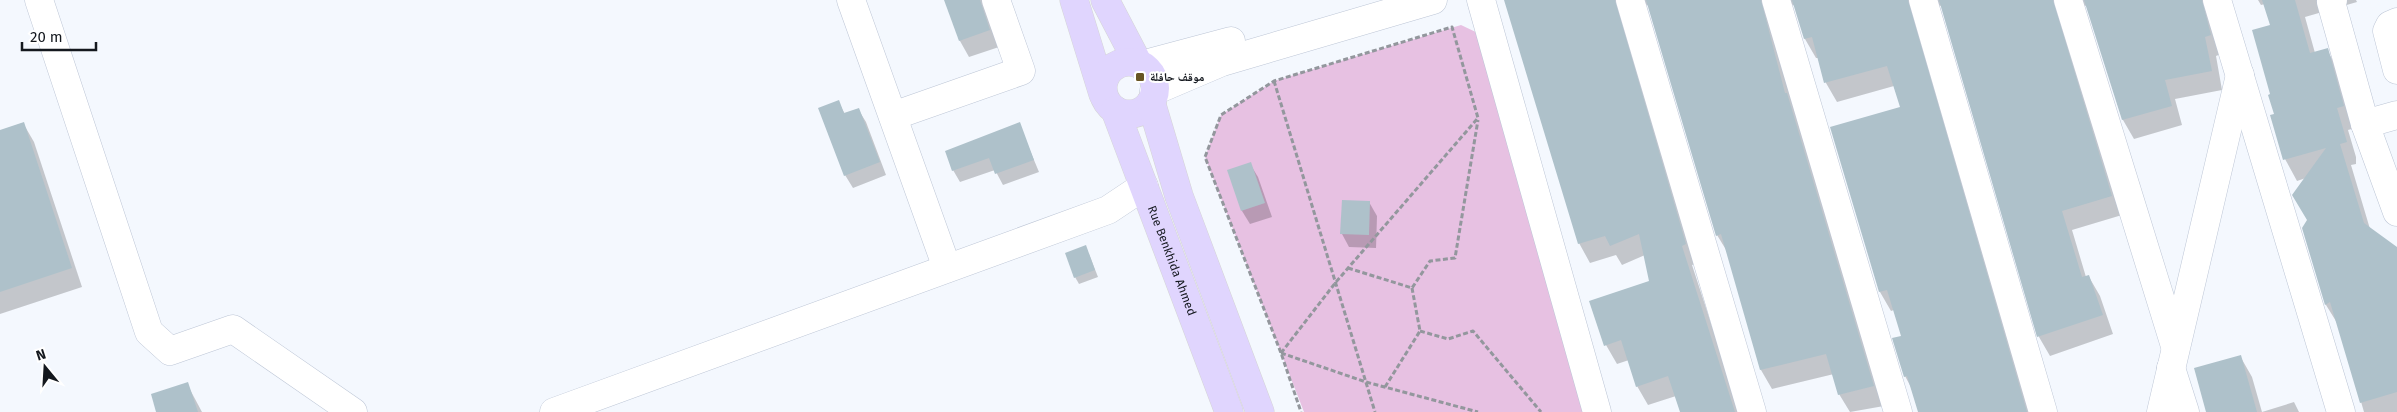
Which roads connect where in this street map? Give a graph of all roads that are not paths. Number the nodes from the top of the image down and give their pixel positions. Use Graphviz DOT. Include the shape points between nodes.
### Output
graph roads {
  1 [pos="39,0"];
  2 [pos="850,0"];
  3 [pos="996,0"];
  4 [pos="1074,0"];
  5 [pos="1105,0"];
  6 [pos="1367,0"];
  7 [pos="1433,0"];
  8 [pos="1481,0"];
  9 [pos="1630,0"];
  10 [pos="1776,0"];
  11 [pos="1923,0"];
  12 [pos="2068,0"];
  13 [pos="2217,0"];
  14 [pos="2333,0"];
  15 [pos="2397,22"];
  16 [pos="1140,64"];
  17 [pos="2397,70"];
  18 [pos="2240,74"];
  19 [pos="1153,96"];
  20 [pos="1110,104"];
  21 [pos="2397,115"];
  22 [pos="892,116"];
  23 [pos="2364,124"];
  24 [pos="1144,186"];
  25 [pos="2397,212"];
  26 [pos="947,268"];
  27 [pos="2173,357"];
  28 [pos="353,412"];
  29 [pos="554,412"];
  30 [pos="1229,412"];
  31 [pos="1260,412"];
  32 [pos="1596,412"];
  33 [pos="1752,412"];
  34 [pos="1898,412"];
  35 [pos="2043,412"];
  36 [pos="2161,412"];
  37 [pos="2184,412"];
  38 [pos="2341,412"];
  1 -- 28 [label="street" via="149,332 170,351 234,329"];
  2 -- 22 [label="street"];
  3 -- 22 [label="street" via="1021,71"];
  4 -- 20 [label="main road, Rue Benkhida Ahmed"];
  5 -- 16 [label="main road"];
  6 -- 16 [label="street" via="1184,55"];
  7 -- 19 [label="street" via="1222,62"];
  8 -- 32 [label="street"];
  9 -- 33 [label="street"];
  10 -- 34 [label="street"];
  11 -- 35 [label="street"];
  12 -- 27 [label="street"];
  13 -- 18 [label="street"];
  14 -- 23 [label="street"];
  15 -- 17 [label="street" via="2387,31"];
  16 -- 19 [label="main road" via="1152,77"];
  16 -- 20 [label="main road" via="1121,63 1108,72 1102,88"];
  18 -- 27 [label="street"];
  18 -- 38 [label="street"];
  19 -- 20 [label="main road" via="1138,112 1123,114"];
  19 -- 31 [label="main road" via="1179,196"];
  20 -- 24 [label="main road, Rue Benkhida Ahmed"];
  21 -- 23 [label="street"];
  22 -- 26 [label="street"];
  23 -- 25 [label="street"];
  24 -- 26 [label="street" via="1108,210"];
  24 -- 30 [label="main road, Rue Benkhida Ahmed"];
  26 -- 29 [label="street"];
  27 -- 36 [label="street"];
  27 -- 37 [label="street"];
}
